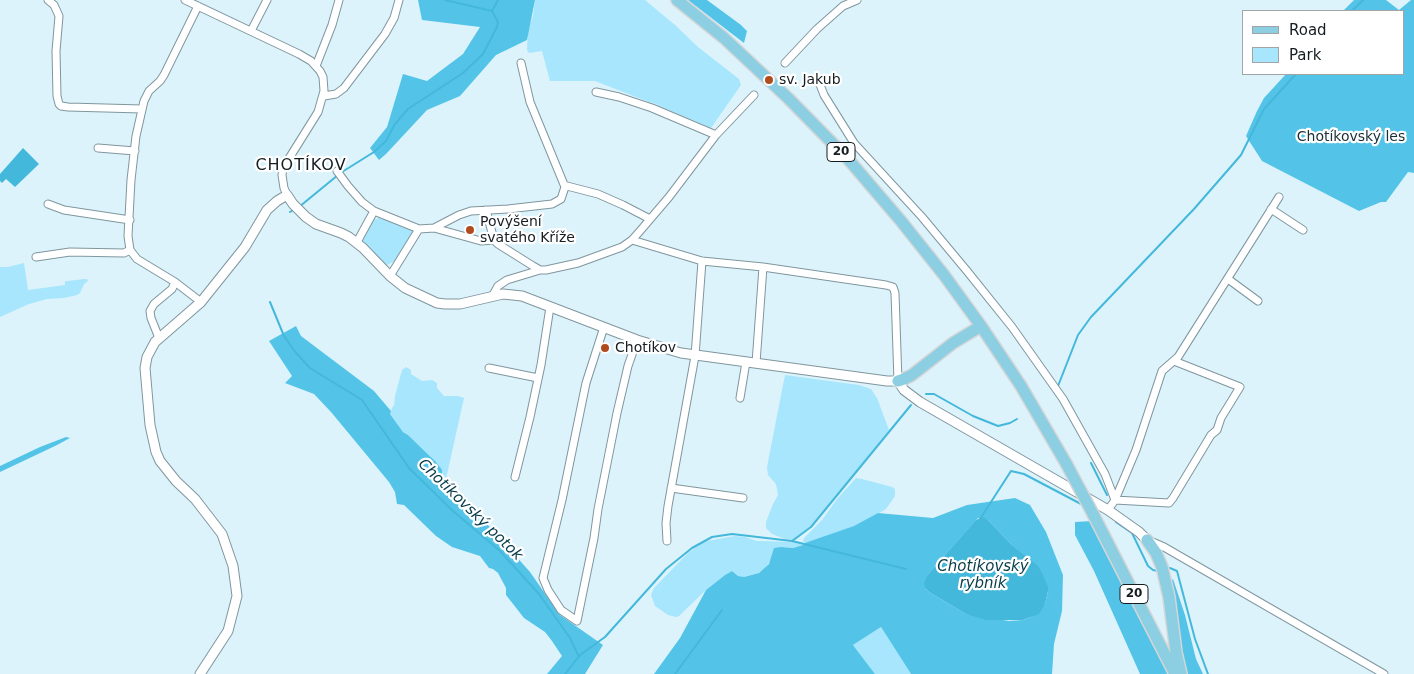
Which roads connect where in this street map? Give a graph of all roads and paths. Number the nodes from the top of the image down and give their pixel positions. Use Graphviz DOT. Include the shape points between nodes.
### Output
graph roads {
  1 [pos="48,0"];
  2 [pos="184,0"];
  3 [pos="268,0"];
  4 [pos="339,0"];
  5 [pos="399,0"];
  6 [pos="677,0"];
  7 [pos="857,0"];
  8 [pos="198,6"];
  9 [pos="251,31"];
  10 [pos="786,63"];
  11 [pos="521,64"];
  12 [pos="316,66"];
  13 [pos="819,82"];
  14 [pos="596,92"];
  15 [pos="754,95"];
  16 [pos="324,96"];
  17 [pos="142,109"];
  18 [pos="716,135"];
  19 [pos="98,148"];
  20 [pos="135,151"];
  21 [pos="338,173"];
  22 [pos="566,187"];
  23 [pos="287,195"];
  24 [pos="1279,197"];
  25 [pos="48,204"];
  26 [pos="1271,209"];
  27 [pos="486,210"];
  28 [pos="374,211"];
  29 [pos="650,219"];
  30 [pos="130,220"];
  31 [pos="434,228"];
  32 [pos="419,229"];
  33 [pos="1303,230"];
  34 [pos="494,240"];
  35 [pos="632,240"];
  36 [pos="356,242"];
  37 [pos="130,250"];
  38 [pos="36,256"];
  39 [pos="702,261"];
  40 [pos="763,267"];
  41 [pos="540,270"];
  42 [pos="390,276"];
  43 [pos="1228,280"];
  44 [pos="175,282"];
  45 [pos="494,295"];
  46 [pos="201,302"];
  47 [pos="1258,302"];
  48 [pos="550,306"];
  49 [pos="981,326"];
  50 [pos="604,327"];
  51 [pos="159,338"];
  52 [pos="637,340"];
  53 [pos="694,356"];
  54 [pos="1174,361"];
  55 [pos="746,362"];
  56 [pos="756,363"];
  57 [pos="489,368"];
  58 [pos="538,378"];
  59 [pos="898,381"];
  60 [pos="740,398"];
  61 [pos="515,477"];
  62 [pos="671,488"];
  63 [pos="743,498"];
  64 [pos="1115,500"];
  65 [pos="1108,510"];
  66 [pos="1147,540"];
  67 [pos="667,541"];
  68 [pos="200,674"];
  69 [pos="1175,674"];
  70 [pos="1181,674"];
  71 [pos="1384,674"];
  1 -- 17 [label="street" via="59,16 56,50 59,104"];
  2 -- 8 [label="street"];
  3 -- 9 [label="street"];
  4 -- 12 [label="street"];
  5 -- 16 [label="street" via="385,34 344,88 336,94"];
  6 -- 49 [label="main road, 20" via="768,78 848,159 923,247"];
  7 -- 10 [label="street" via="842,6"];
  8 -- 9 [label="street"];
  8 -- 17 [label="street" via="164,75 145,97"];
  9 -- 12 [label="street" via="299,54"];
  11 -- 22 [label="street" via="530,102"];
  12 -- 16 [label="street" via="323,77"];
  13 -- 64 [label="street" via="854,143 922,216 967,271 1063,399 1105,474"];
  14 -- 18 [label="street" via="652,108"];
  15 -- 18 [label="street"];
  16 -- 23 [label="street" via="318,112 283,168"];
  17 -- 20 [label="street"];
  18 -- 29 [label="street"];
  19 -- 20 [label="street"];
  20 -- 30 [label="street"];
  21 -- 28 [label="street" via="357,197"];
  22 -- 27 [label="street" via="561,198 552,204"];
  22 -- 29 [label="street" via="598,194"];
  23 -- 36 [label="street" via="300,212 316,224"];
  23 -- 46 [label="street" via="271,205 246,247"];
  24 -- 26 [label="street"];
  25 -- 30 [label="street" via="64,210"];
  26 -- 33 [label="street"];
  26 -- 43 [label="street"];
  27 -- 31 [label="street" via="459,215"];
  27 -- 34 [label="street"];
  28 -- 32 [label="street"];
  28 -- 36 [label="street"];
  29 -- 35 [label="street"];
  30 -- 37 [label="street"];
  31 -- 32 [label="street"];
  31 -- 34 [label="street" via="481,240"];
  32 -- 42 [label="street"];
  34 -- 41 [label="street"];
  35 -- 39 [label="street"];
  35 -- 41 [label="street" via="622,248 578,263"];
  36 -- 42 [label="street"];
  37 -- 38 [label="street" via="124,253 70,252"];
  37 -- 44 [label="street" via="137,259"];
  39 -- 40 [label="street"];
  39 -- 53 [label="street"];
  40 -- 56 [label="street"];
  40 -- 59 [label="street" via="893,288"];
  41 -- 45 [label="street" via="507,280 498,286"];
  42 -- 45 [label="street" via="405,288 438,303 460,304"];
  43 -- 47 [label="street"];
  43 -- 54 [label="street"];
  44 -- 46 [label="street"];
  44 -- 51 [label="street" via="150,311"];
  45 -- 48 [label="street" via="522,296"];
  46 -- 51 [label="street"];
  48 -- 50 [label="street"];
  48 -- 58 [label="street"];
  49 -- 59 [label="main road" via="912,375"];
  49 -- 69 [label="main road, 20, bridge" via="1067,465"];
  50 -- 52 [label="street"];
  50 -- 52 [label="street" via="586,383 543,578 561,610 577,621 616,413"];
  51 -- 68 [label="street" via="151,347 145,368 152,440 160,461 222,534 233,566 237,596 228,631"];
  52 -- 53 [label="street"];
  53 -- 55 [label="street"];
  53 -- 62 [label="street"];
  54 -- 64 [label="street" via="1162,371 1136,450"];
  54 -- 64 [label="street" via="1240,387 1217,430 1169,503"];
  55 -- 56 [label="street"];
  55 -- 60 [label="street"];
  56 -- 59 [label="street"];
  57 -- 58 [label="street"];
  58 -- 61 [label="street"];
  59 -- 65 [label="street" via="920,402"];
  62 -- 63 [label="street"];
  62 -- 67 [label="street"];
  64 -- 65 [label="street"];
  65 -- 66 [label="street"];
  66 -- 70 [label="main road" via="1162,567"];
  66 -- 71 [label="street"];
}
